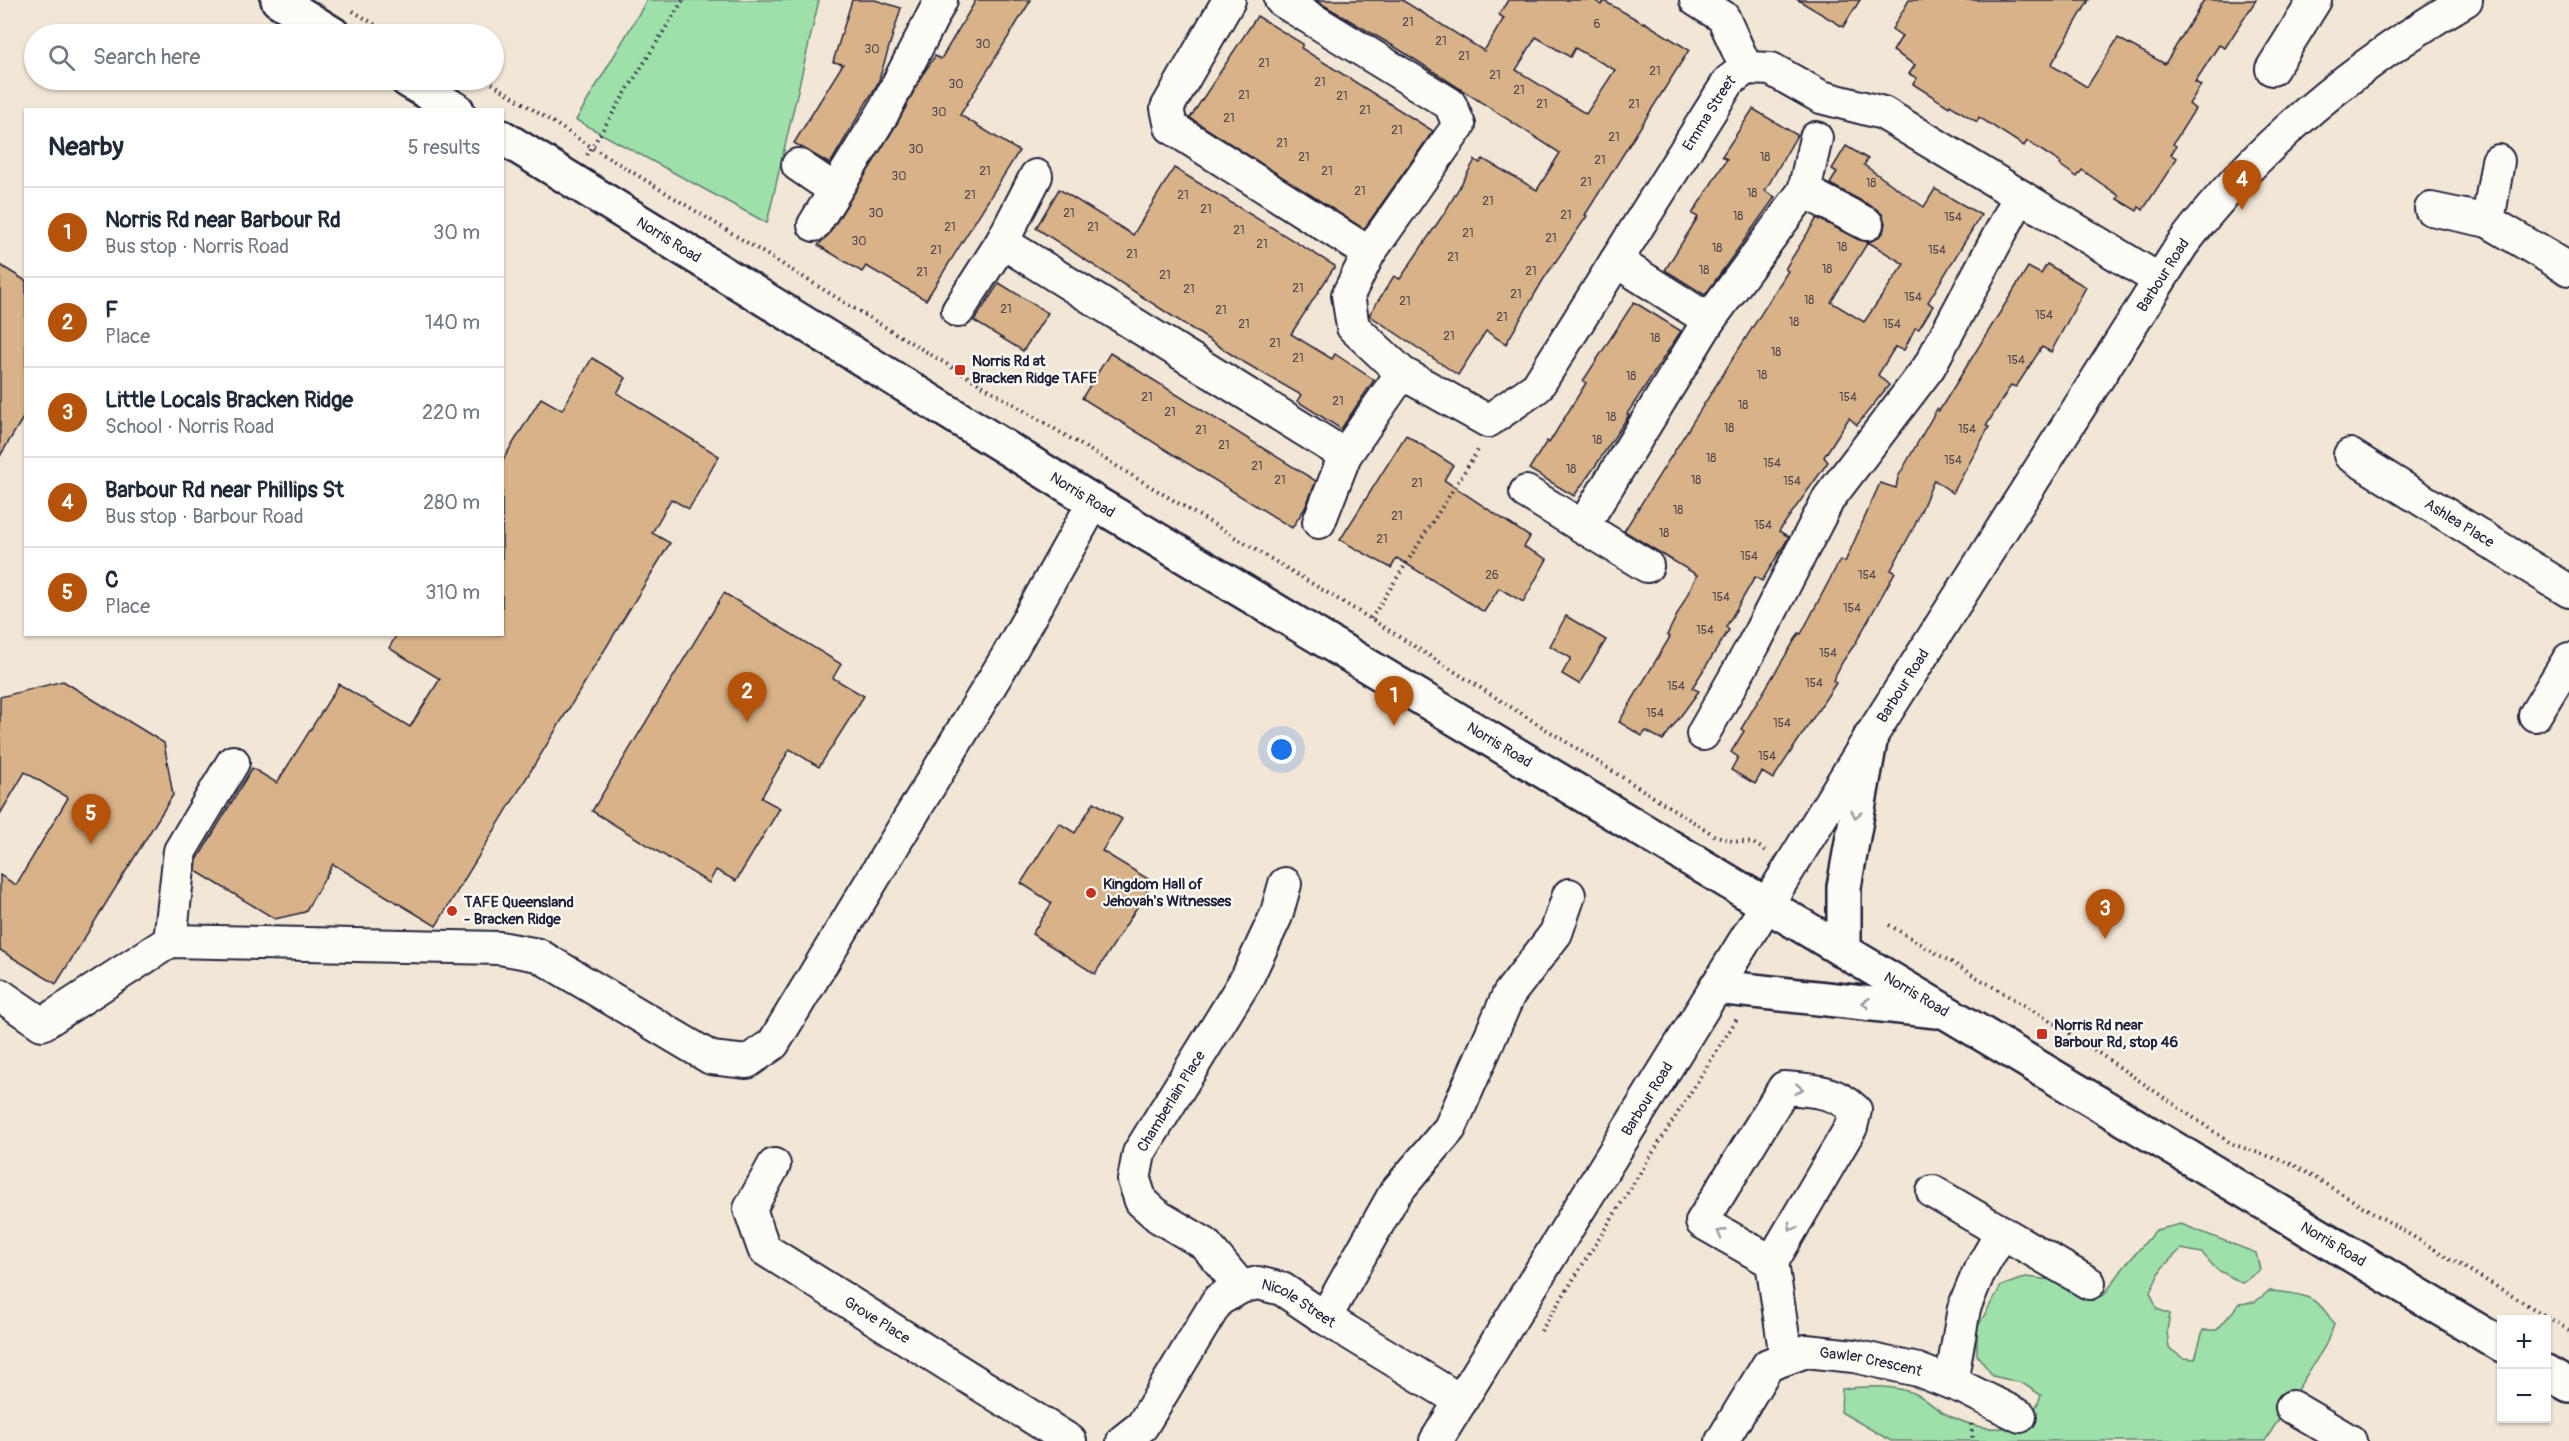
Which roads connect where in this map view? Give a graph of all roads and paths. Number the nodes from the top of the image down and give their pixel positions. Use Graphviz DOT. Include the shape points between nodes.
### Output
graph roads {
  1 [pos="278,0"];
  2 [pos="683,0"];
  3 [pos="941,0"];
  4 [pos="1229,0"];
  5 [pos="1281,0"];
  6 [pos="1696,0"];
  7 [pos="2315,0"];
  8 [pos="2448,4"];
  9 [pos="338,20"];
  10 [pos="361,24"];
  11 [pos="1746,68"];
  12 [pos="2272,69"];
  13 [pos="424,90"];
  14 [pos="503,90"];
  15 [pos="454,108"];
  16 [pos="504,138"];
  17 [pos="1816,138"];
  18 [pos="593,148"];
  19 [pos="2498,160"];
  20 [pos="798,165"];
  21 [pos="1036,176"];
  22 [pos="570,177"];
  23 [pos="835,190"];
  24 [pos="1804,191"];
  25 [pos="2020,196"];
  26 [pos="2432,209"];
  27 [pos="2488,221"];
  28 [pos="1867,224"];
  29 [pos="814,225"];
  30 [pos="1002,242"];
  31 [pos="1369,253"];
  32 [pos="1616,261"];
  33 [pos="2569,268"];
  34 [pos="2159,280"];
  35 [pos="958,311"];
  36 [pos="1709,320"];
  37 [pos="1402,373"];
  38 [pos="1488,421"];
  39 [pos="1345,455"];
  40 [pos="2350,455"];
  41 [pos="1526,492"];
  42 [pos="1094,502"];
  43 [pos="1319,522"];
  44 [pos="1583,526"];
  45 [pos="1647,566"];
  46 [pos="2569,591"];
  47 [pos="1371,619"];
  48 [pos="2569,659"];
  49 [pos="2535,715"];
  50 [pos="1703,734"];
  51 [pos="1871,736"];
  52 [pos="233,762"];
  53 [pos="1762,849"];
  54 [pos="1285,884"];
  55 [pos="1569,894"];
  56 [pos="1768,903"];
  57 [pos="1889,925"];
  58 [pos="170,941"];
  59 [pos="1844,950"];
  60 [pos="1716,987"];
  61 [pos="0,995"];
  62 [pos="1945,1011"];
  63 [pos="1740,1014"];
  64 [pos="774,1165"];
  65 [pos="1933,1192"];
  66 [pos="2002,1232"];
  67 [pos="1772,1262"];
  68 [pos="2089,1283"];
  69 [pos="1241,1287"];
  70 [pos="1325,1318"];
  71 [pos="2569,1330"];
  72 [pos="1535,1340"];
  73 [pos="2497,1342"];
  74 [pos="1786,1358"];
  75 [pos="2551,1374"];
  76 [pos="1951,1383"];
  77 [pos="2569,1385"];
  78 [pos="1461,1401"];
  79 [pos="2292,1407"];
  80 [pos="2020,1416"];
  81 [pos="1070,1441"];
  82 [pos="1123,1441"];
  83 [pos="1436,1441"];
  84 [pos="1722,1441"];
  85 [pos="2350,1441"];
  1 -- 9 [label="main road"];
  2 -- 18 [label="path"];
  3 -- 23 [label="street" via="883,113"];
  4 -- 31 [label="street" via="1167,108 1171,127"];
  5 -- 31 [label="street" via="1450,104 1459,125"];
  6 -- 11 [label="street" via="1723,17"];
  7 -- 12 [label="street"];
  8 -- 34 [label="street, Barbour Road" via="2364,66 2261,154 2209,209"];
  9 -- 10 [label="path"];
  11 -- 25 [label="street, Emma Street" via="1771,69 1821,97 1883,113"];
  11 -- 32 [label="street, Emma Street" via="1729,81"];
  13 -- 15 [label="main road"];
  14 -- 18 [label="path"];
  16 -- 22 [label="main road, Norris Road"];
  17 -- 24 [label="street"];
  18 -- 22 [label="path"];
  18 -- 47 [label="path"];
  19 -- 27 [label="street"];
  20 -- 23 [label="street"];
  21 -- 30 [label="street"];
  22 -- 42 [label="main road, Norris Road"];
  23 -- 29 [label="street"];
  24 -- 28 [label="street"];
  24 -- 36 [label="street"];
  25 -- 34 [label="street, Emma Street"];
  25 -- 50 [label="street" via="1929,367 1829,498"];
  26 -- 27 [label="street"];
  27 -- 33 [label="street"];
  30 -- 35 [label="street"];
  30 -- 39 [label="street"];
  31 -- 37 [label="street" via="1348,295 1353,327"];
  32 -- 36 [label="street"];
  32 -- 38 [label="street, Emma Street" via="1537,387"];
  34 -- 51 [label="street, Barbour Road"];
  36 -- 44 [label="street"];
  37 -- 38 [label="street"];
  37 -- 39 [label="street"];
  38 -- 47 [label="path" via="1479,450"];
  39 -- 43 [label="street"];
  40 -- 46 [label="street, Ashlea Place"];
  41 -- 44 [label="street"];
  42 -- 56 [label="main road, Norris Road"];
  42 -- 58 [label="street" via="1006,660 773,1044 747,1062 711,1058 538,954 500,948"];
  44 -- 45 [label="street"];
  47 -- 53 [label="path" via="1714,835 1753,843"];
  48 -- 49 [label="street"];
  51 -- 56 [label="street, Barbour Road"];
  51 -- 59 [label="main road, one-way" via="1845,878"];
  52 -- 58 [label="street" via="180,851"];
  54 -- 69 [label="street, Chamberlain Place" via="1276,916 1247,978 1139,1153 1134,1180 1141,1201 1159,1217 1205,1244"];
  55 -- 70 [label="street" via="1556,933 1509,994 1449,1128 1395,1193"];
  56 -- 59 [label="main road, Norris Road"];
  56 -- 60 [label="street, Barbour Road"];
  57 -- 71 [label="path" via="2062,1028 2232,1144 2292,1164"];
  58 -- 61 [label="street" via="42,1024"];
  59 -- 62 [label="main road, Norris Road"];
  62 -- 60 [label="main road, one-way"];
  60 -- 78 [label="street, Barbour Road"];
  62 -- 73 [label="main road, Norris Road"];
  63 -- 72 [label="path"];
  64 -- 81 [label="street, Grove Place" via="750,1209 764,1249"];
  65 -- 66 [label="street"];
  66 -- 68 [label="street"];
  66 -- 76 [label="street" via="1964,1308"];
  67 -- 67 [label="street, one-way" via="1701,1222 1784,1088 1823,1091 1855,1110 1851,1127"];
  67 -- 74 [label="street"];
  69 -- 70 [label="street, Nicole Street" via="1258,1283 1282,1289"];
  69 -- 82 [label="street, Nicole Street" via="1218,1300 1142,1426"];
  70 -- 78 [label="street, Nicole Street"];
  74 -- 76 [label="street, Gawler Crescent" via="1806,1351 1854,1356 1918,1370"];
  74 -- 84 [label="street, Gawler Crescent" via="1768,1365"];
  75 -- 77 [label="main road"];
  76 -- 80 [label="street, Gawler Crescent"];
  78 -- 83 [label="street, Barbour Road"];
  79 -- 85 [label="street"];
}
